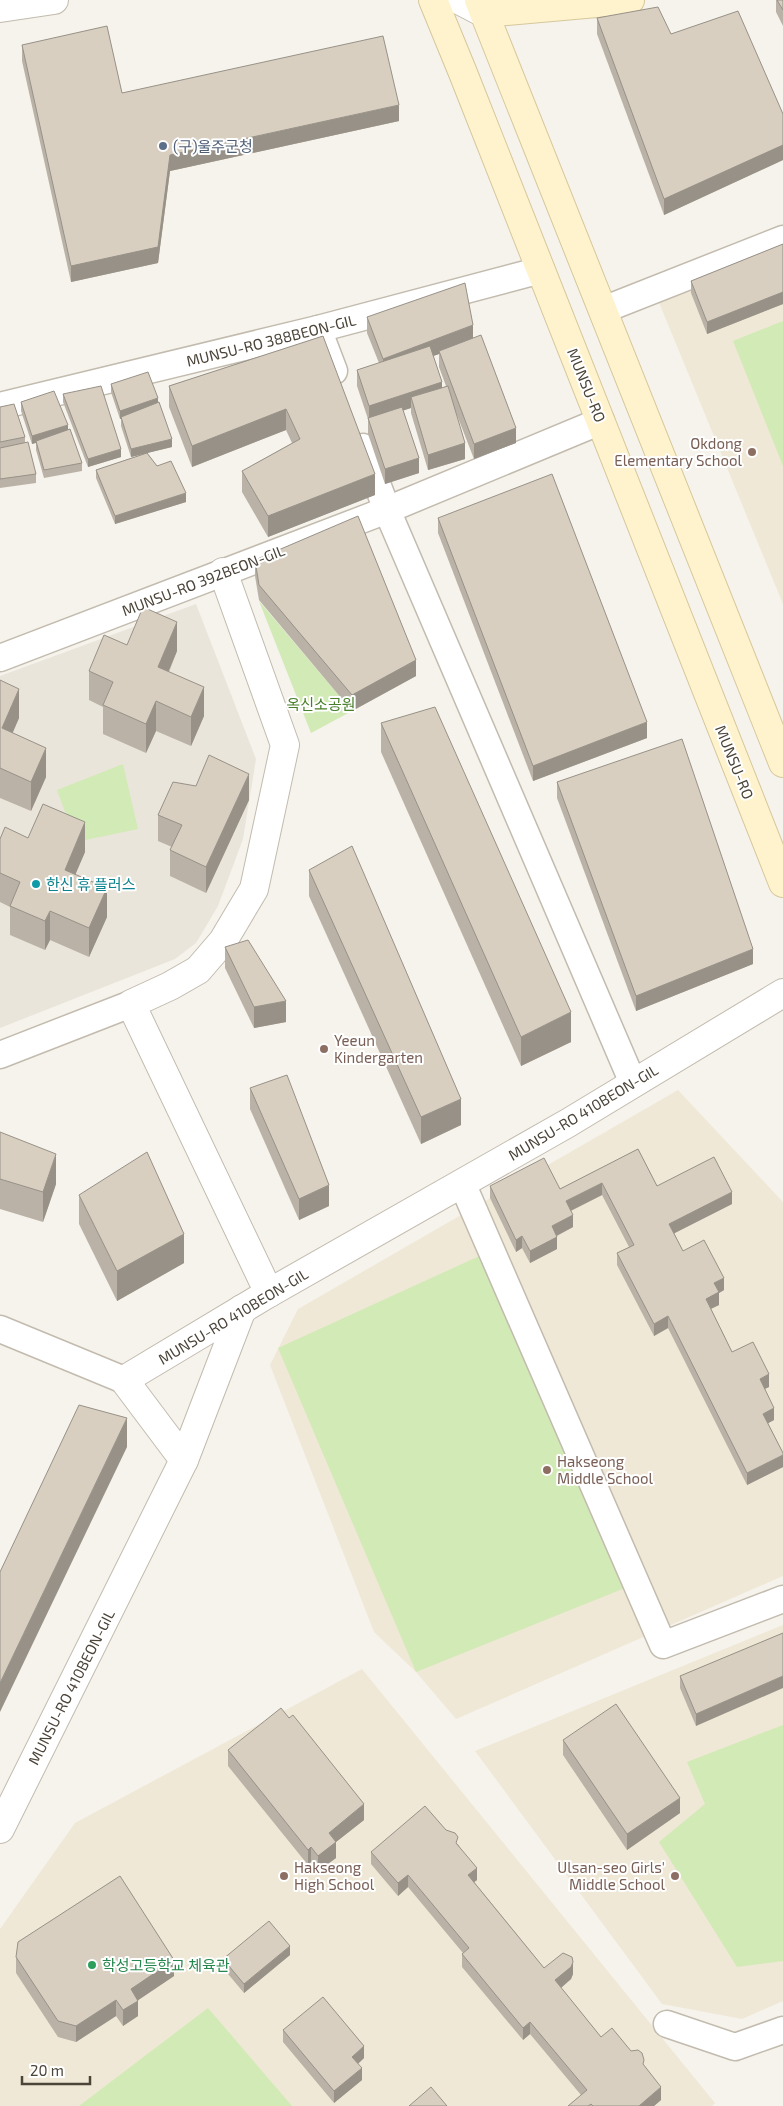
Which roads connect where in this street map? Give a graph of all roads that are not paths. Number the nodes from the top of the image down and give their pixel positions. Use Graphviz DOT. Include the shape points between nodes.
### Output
graph roads {
  1 [pos="54,0"];
  2 [pos="432,0"];
  3 [pos="459,0"];
  4 [pos="630,0"];
  5 [pos="482,6"];
  6 [pos="0,8"];
  7 [pos="783,239"];
  8 [pos="541,270"];
  9 [pos="603,310"];
  10 [pos="318,329"];
  11 [pos="342,392"];
  12 [pos="0,406"];
  13 [pos="601,421"];
  14 [pos="356,428"];
  15 [pos="387,510"];
  16 [pos="223,572"];
  17 [pos="0,658"];
  18 [pos="783,763"];
  19 [pos="783,883"];
  20 [pos="783,993"];
  21 [pos="131,1004"];
  22 [pos="0,1056"];
  23 [pos="633,1083"];
  24 [pos="462,1183"];
  25 [pos="269,1293"];
  26 [pos="242,1309"];
  27 [pos="0,1329"];
  28 [pos="124,1380"];
  29 [pos="184,1460"];
  30 [pos="783,1599"];
  31 [pos="0,1829"];
  32 [pos="667,2024"];
  33 [pos="783,2030"];
  1 -- 6 [label="street"];
  2 -- 8 [label="main road, MUNSU-RO"];
  3 -- 5 [label="street"];
  4 -- 5 [label="main road"];
  5 -- 9 [label="main road"];
  7 -- 9 [label="street"];
  8 -- 10 [label="street, MUNSU-RO 388BEON-GIL"];
  8 -- 13 [label="main road, MUNSU-RO"];
  9 -- 18 [label="main road"];
  10 -- 11 [label="street"];
  10 -- 12 [label="street, MUNSU-RO 388BEON-GIL"];
  13 -- 15 [label="street, MUNSU-RO 392BEON-GIL"];
  13 -- 19 [label="main road, MUNSU-RO"];
  14 -- 15 [label="street"];
  15 -- 16 [label="street, MUNSU-RO 392BEON-GIL"];
  15 -- 23 [label="street"];
  16 -- 17 [label="street, MUNSU-RO 392BEON-GIL"];
  16 -- 21 [label="street" via="285,745 254,889 223,941 198,970"];
  20 -- 23 [label="street, MUNSU-RO 410BEON-GIL"];
  21 -- 22 [label="street"];
  21 -- 25 [label="street"];
  23 -- 24 [label="street, MUNSU-RO 410BEON-GIL"];
  24 -- 25 [label="street, MUNSU-RO 410BEON-GIL"];
  24 -- 30 [label="street" via="663,1645"];
  25 -- 26 [label="street, MUNSU-RO 410BEON-GIL"];
  26 -- 28 [label="street, MUNSU-RO 410BEON-GIL"];
  26 -- 29 [label="street, MUNSU-RO 410BEON-GIL"];
  27 -- 28 [label="street"];
  28 -- 29 [label="street"];
  29 -- 31 [label="street, MUNSU-RO 410BEON-GIL"];
  32 -- 33 [label="street" via="735,2047"];
}
